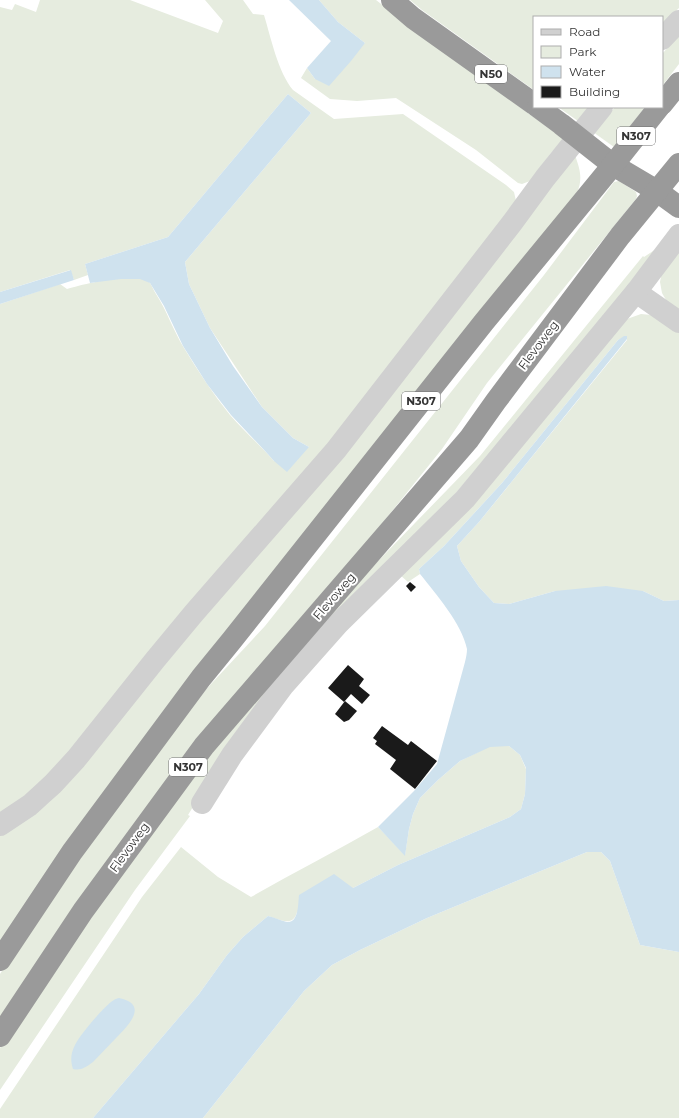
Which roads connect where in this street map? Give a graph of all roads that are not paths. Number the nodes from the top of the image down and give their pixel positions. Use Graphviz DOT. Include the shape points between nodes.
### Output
graph roads {
  1 [pos="392,0"];
  2 [pos="679,21"];
  3 [pos="663,38"];
  4 [pos="679,83"];
  5 [pos="533,103"];
  6 [pos="663,103"];
  7 [pos="539,108"];
  8 [pos="601,108"];
  9 [pos="659,108"];
  10 [pos="578,137"];
  11 [pos="679,164"];
  12 [pos="614,165"];
  13 [pos="657,191"];
  14 [pos="679,207"];
  15 [pos="679,234"];
  16 [pos="636,292"];
  17 [pos="679,322"];
  18 [pos="202,803"];
  19 [pos="0,825"];
  20 [pos="0,960"];
  21 [pos="0,1036"];
  1 -- 5 [label="highway, N50" via="413,18"];
  2 -- 3 [label="street"];
  4 -- 6 [label="highway"];
  7 -- 10 [label="highway"];
  8 -- 10 [label="street"];
  9 -- 12 [label="highway, N307"];
  10 -- 12 [label="highway"];
  10 -- 19 [label="street" via="336,450 184,625 76,759 30,804"];
  11 -- 13 [label="highway, Flevoweg / N307"];
  12 -- 13 [label="highway"];
  12 -- 20 [label="highway, N307" via="479,328 201,678 72,852"];
  13 -- 14 [label="highway"];
  13 -- 21 [label="highway, Flevoweg / N307" via="610,249 470,439 204,746 82,911"];
  15 -- 16 [label="street, Flevoweg"];
  16 -- 17 [label="street"];
  16 -- 18 [label="street, Flevoweg" via="465,499 338,624 283,686 232,755"];
}
